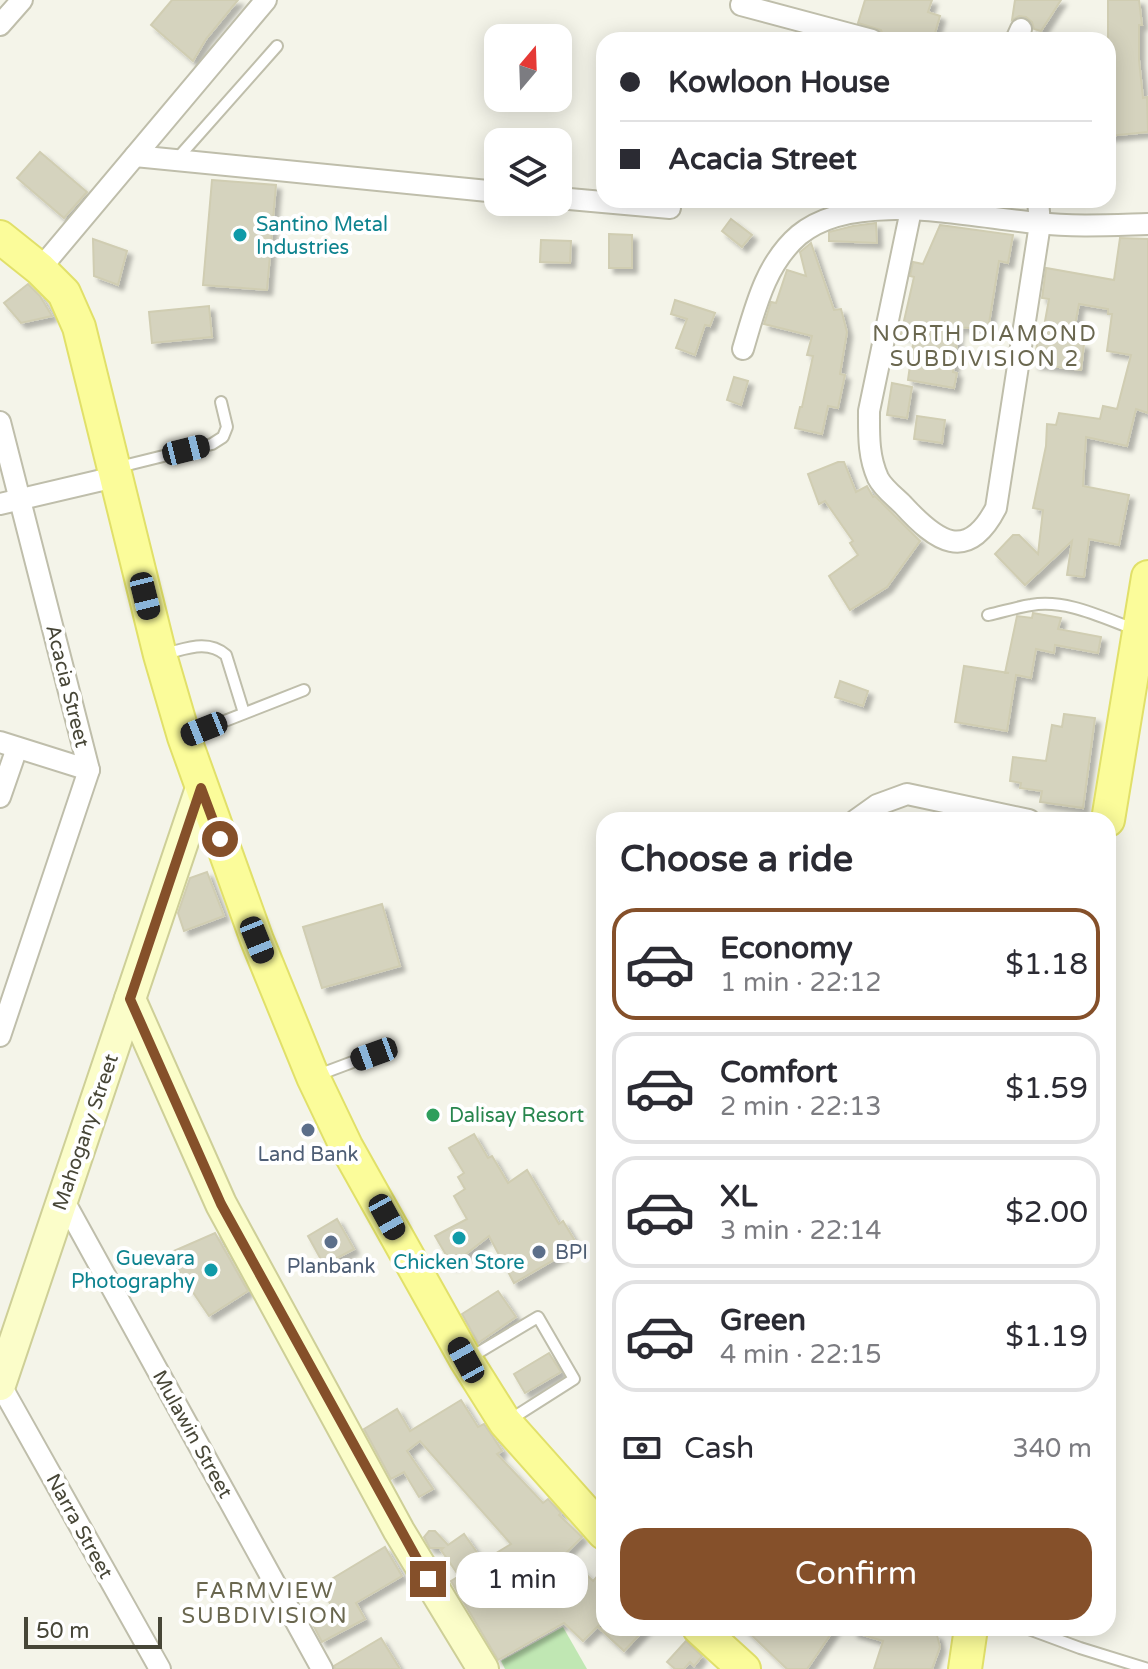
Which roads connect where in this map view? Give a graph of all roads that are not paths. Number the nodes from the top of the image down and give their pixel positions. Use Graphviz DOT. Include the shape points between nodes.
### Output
graph roads {
  1 [pos="22,0"];
  2 [pos="266,0"];
  3 [pos="741,5"];
  4 [pos="0,25"];
  5 [pos="842,32"];
  6 [pos="277,46"];
  7 [pos="135,156"];
  8 [pos="176,160"];
  9 [pos="484,191"];
  10 [pos="572,199"];
  11 [pos="596,201"];
  12 [pos="1039,208"];
  13 [pos="911,210"];
  14 [pos="1040,224"];
  15 [pos="1148,224"];
  16 [pos="0,237"];
  17 [pos="40,269"];
  18 [pos="743,349"];
  19 [pos="221,402"];
  20 [pos="0,422"];
  21 [pos="115,473"];
  22 [pos="10,502"];
  23 [pos="1148,577"];
  24 [pos="988,615"];
  25 [pos="1139,631"];
  26 [pos="160,655"];
  27 [pos="304,690"];
  28 [pos="244,713"];
  29 [pos="184,737"];
  30 [pos="9,745"];
  31 [pos="89,770"];
  32 [pos="201,788"];
  33 [pos="0,797"];
  34 [pos="865,812"];
  35 [pos="991,812"];
  36 [pos="1109,812"];
  37 [pos="130,999"];
  38 [pos="0,1035"];
  39 [pos="374,1054"];
  40 [pos="313,1077"];
  41 [pos="63,1199"];
  42 [pos="466,1360"];
  43 [pos="0,1384"];
  44 [pos="505,1422"];
  45 [pos="596,1524"];
  46 [pos="708,1636"];
  47 [pos="970,1636"];
  48 [pos="1048,1636"];
  49 [pos="160,1669"];
  50 [pos="322,1669"];
  51 [pos="483,1669"];
  52 [pos="744,1669"];
  53 [pos="965,1669"];
  54 [pos="1148,1669"];
  1 -- 4 [label="street"];
  2 -- 7 [label="street"];
  3 -- 5 [label="street"];
  6 -- 8 [label="lane"];
  7 -- 8 [label="street"];
  7 -- 17 [label="street"];
  8 -- 9 [label="street"];
  10 -- 11 [label="street"];
  12 -- 14 [label="street"];
  13 -- 14 [label="street"];
  13 -- 14 [label="street" via="869,411 868,445 879,480 927,531 947,541 968,540 986,527 996,508"];
  13 -- 18 [label="street" via="843,213 799,235 771,270"];
  14 -- 15 [label="street"];
  16 -- 17 [label="main road"];
  17 -- 21 [label="main road" via="64,293 79,327"];
  19 -- 21 [label="lane" via="227,427 223,437"];
  20 -- 22 [label="street, Acacia Street"];
  21 -- 22 [label="street"];
  21 -- 26 [label="main road"];
  22 -- 31 [label="street, Acacia Street"];
  23 -- 25 [label="main road"];
  24 -- 25 [label="lane" via="1033,604 1057,605"];
  25 -- 36 [label="main road"];
  26 -- 28 [label="lane" via="206,645 218,649 226,655"];
  26 -- 29 [label="main road"];
  27 -- 28 [label="lane"];
  28 -- 29 [label="lane"];
  29 -- 32 [label="main road"];
  30 -- 31 [label="street"];
  30 -- 33 [label="street"];
  31 -- 38 [label="street, Acacia Street"];
  32 -- 37 [label="street, Mahogany Street"];
  32 -- 40 [label="main road"];
  34 -- 35 [label="street" via="907,794"];
  37 -- 41 [label="street, Mahogany Street"];
  37 -- 51 [label="street" via="221,1204 399,1531"];
  39 -- 40 [label="lane"];
  40 -- 42 [label="main road"];
  41 -- 43 [label="street, Mahogany Street"];
  41 -- 50 [label="street, Mulawin Street"];
  42 -- 44 [label="main road"];
  42 -- 44 [label="lane" via="538,1317 574,1379"];
  43 -- 49 [label="street, Narra Street"];
  44 -- 45 [label="main road"];
  46 -- 52 [label="main road"];
  47 -- 53 [label="main road"];
  48 -- 54 [label="lane"];
}
